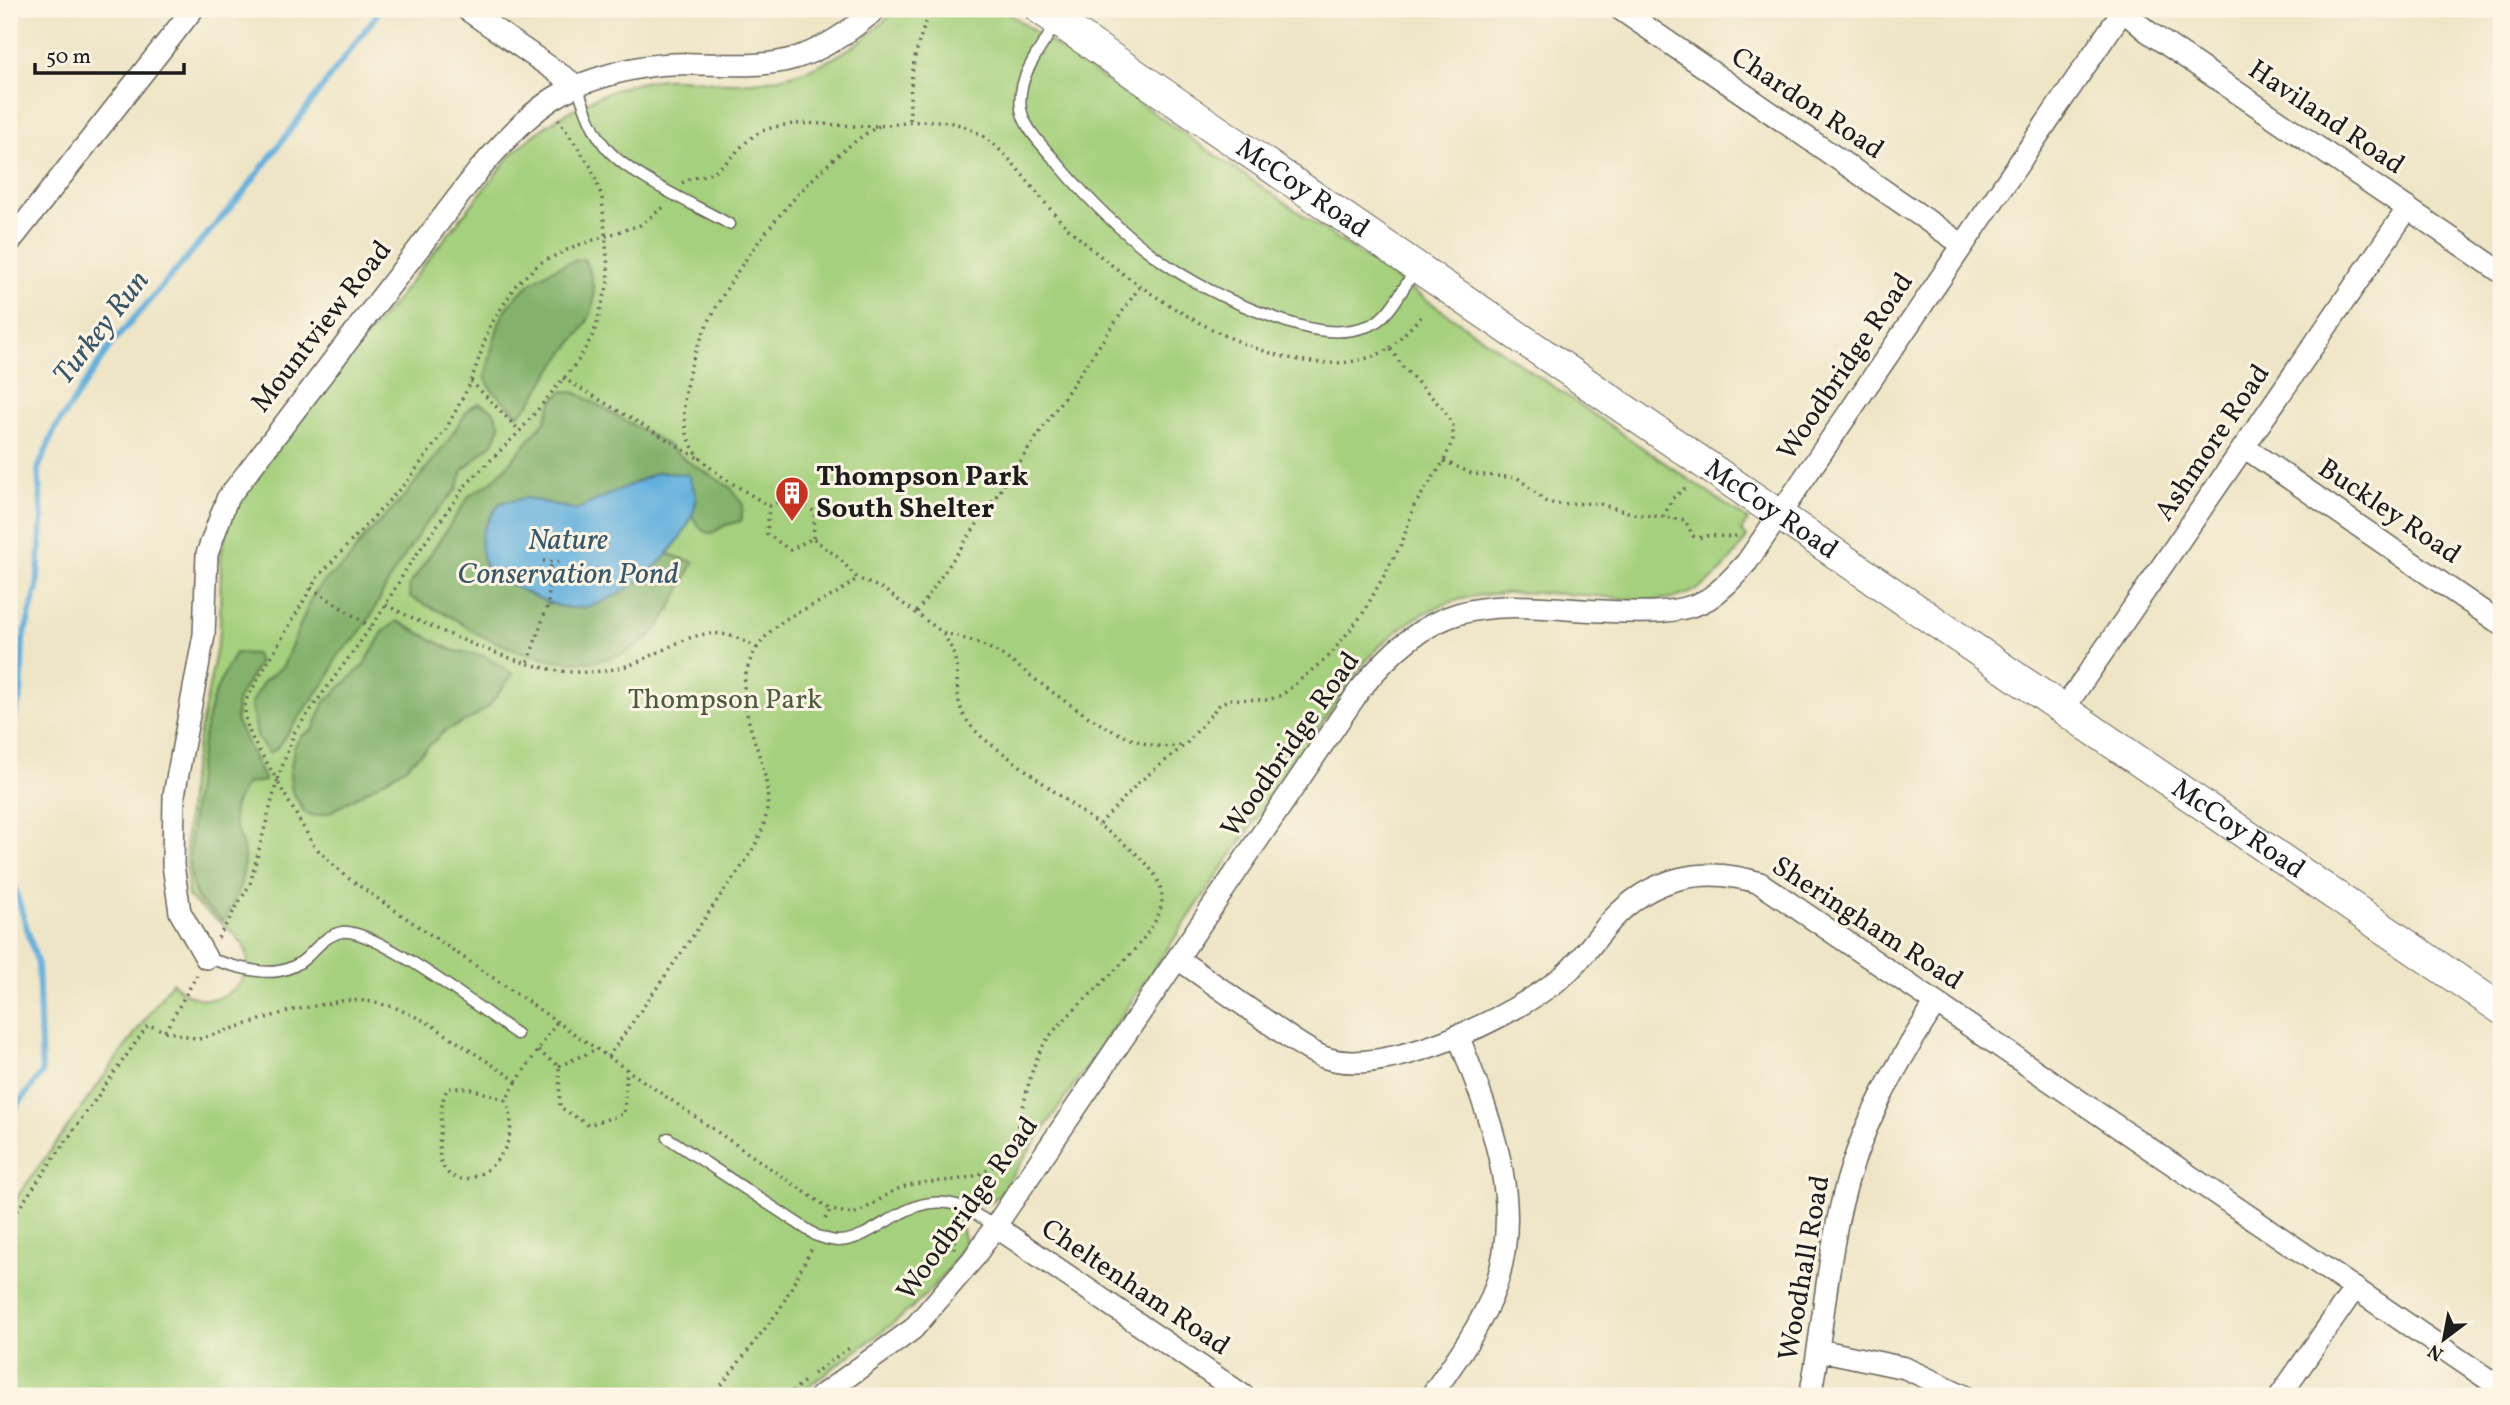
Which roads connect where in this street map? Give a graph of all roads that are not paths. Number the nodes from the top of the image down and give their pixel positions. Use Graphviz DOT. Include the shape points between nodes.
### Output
graph roads {
  1 [pos="193,9"];
  2 [pos="466,9"];
  3 [pos="876,9"];
  4 [pos="1620,9"];
  5 [pos="2123,9"];
  6 [pos="1049,15"];
  7 [pos="576,86"];
  8 [pos="2408,208"];
  9 [pos="729,224"];
  10 [pos="9,243"];
  11 [pos="1964,244"];
  12 [pos="1416,267"];
  13 [pos="2501,272"];
  14 [pos="2244,447"];
  15 [pos="1778,516"];
  16 [pos="2501,624"];
  17 [pos="2063,710"];
  18 [pos="206,958"];
  19 [pos="1178,959"];
  20 [pos="1936,1003"];
  21 [pos="2501,1009"];
  22 [pos="517,1034"];
  23 [pos="1458,1034"];
  24 [pos="668,1138"];
  25 [pos="995,1226"];
  26 [pos="2354,1289"];
  27 [pos="1819,1350"];
  28 [pos="2501,1388"];
  29 [pos="821,1396"];
  30 [pos="1244,1396"];
  31 [pos="1431,1396"];
  32 [pos="1810,1396"];
  33 [pos="1965,1396"];
  34 [pos="2280,1396"];
  1 -- 10 [label="street"];
  2 -- 7 [label="street"];
  3 -- 7 [label="street, Mountview Road" via="848,33 797,58 737,65 651,66"];
  4 -- 11 [label="street, Chardon Road"];
  5 -- 8 [label="street, Haviland Road" via="2147,31"];
  5 -- 11 [label="street, Woodbridge Road"];
  6 -- 12 [label="main road, McCoy Road"];
  6 -- 12 [label="lane" via="1024,81 1022,115 1036,138 1094,204 1169,268 1215,295 1258,312 1305,329 1341,333 1371,326 1388,310"];
  7 -- 9 [label="lane" via="605,147 672,195"];
  7 -- 18 [label="street, Mountview Road" via="546,104 478,171 227,499 207,554 204,635 174,795 173,865 180,912"];
  8 -- 13 [label="street, Haviland Road"];
  8 -- 14 [label="street, Ashmore Road"];
  11 -- 15 [label="street, Woodbridge Road"];
  12 -- 15 [label="main road, McCoy Road"];
  14 -- 16 [label="street, Buckley Road"];
  14 -- 17 [label="street, Ashmore Road"];
  15 -- 17 [label="main road, McCoy Road"];
  15 -- 19 [label="street, Woodbridge Road" via="1725,586 1689,606 1652,613 1512,604 1479,607 1412,635 1384,659 1359,691"];
  17 -- 21 [label="main road, McCoy Road"];
  18 -- 22 [label="lane" via="280,973 297,966 327,938 353,932 386,946"];
  19 -- 23 [label="street, Sheringham Road" via="1289,1037 1323,1056 1351,1064 1382,1062"];
  19 -- 25 [label="street, Woodbridge Road"];
  20 -- 23 [label="street, Sheringham Road" via="1782,896 1749,880 1712,873 1664,883 1636,899 1564,975 1533,999"];
  20 -- 26 [label="street, Sheringham Road"];
  20 -- 27 [label="street, Woodhall Road" via="1872,1111 1852,1163 1840,1207"];
  23 -- 31 [label="street" via="1499,1147 1508,1219 1493,1294 1479,1324"];
  24 -- 25 [label="lane" via="817,1236 837,1241 858,1237 902,1210 921,1206 956,1205"];
  25 -- 29 [label="street, Woodbridge Road" via="943,1297 913,1329"];
  25 -- 30 [label="street, Cheltenham Road"];
  26 -- 28 [label="street, Sheringham Road"];
  26 -- 34 [label="street"];
  27 -- 32 [label="street, Woodhall Road"];
  27 -- 33 [label="street" via="1905,1368"];
}
